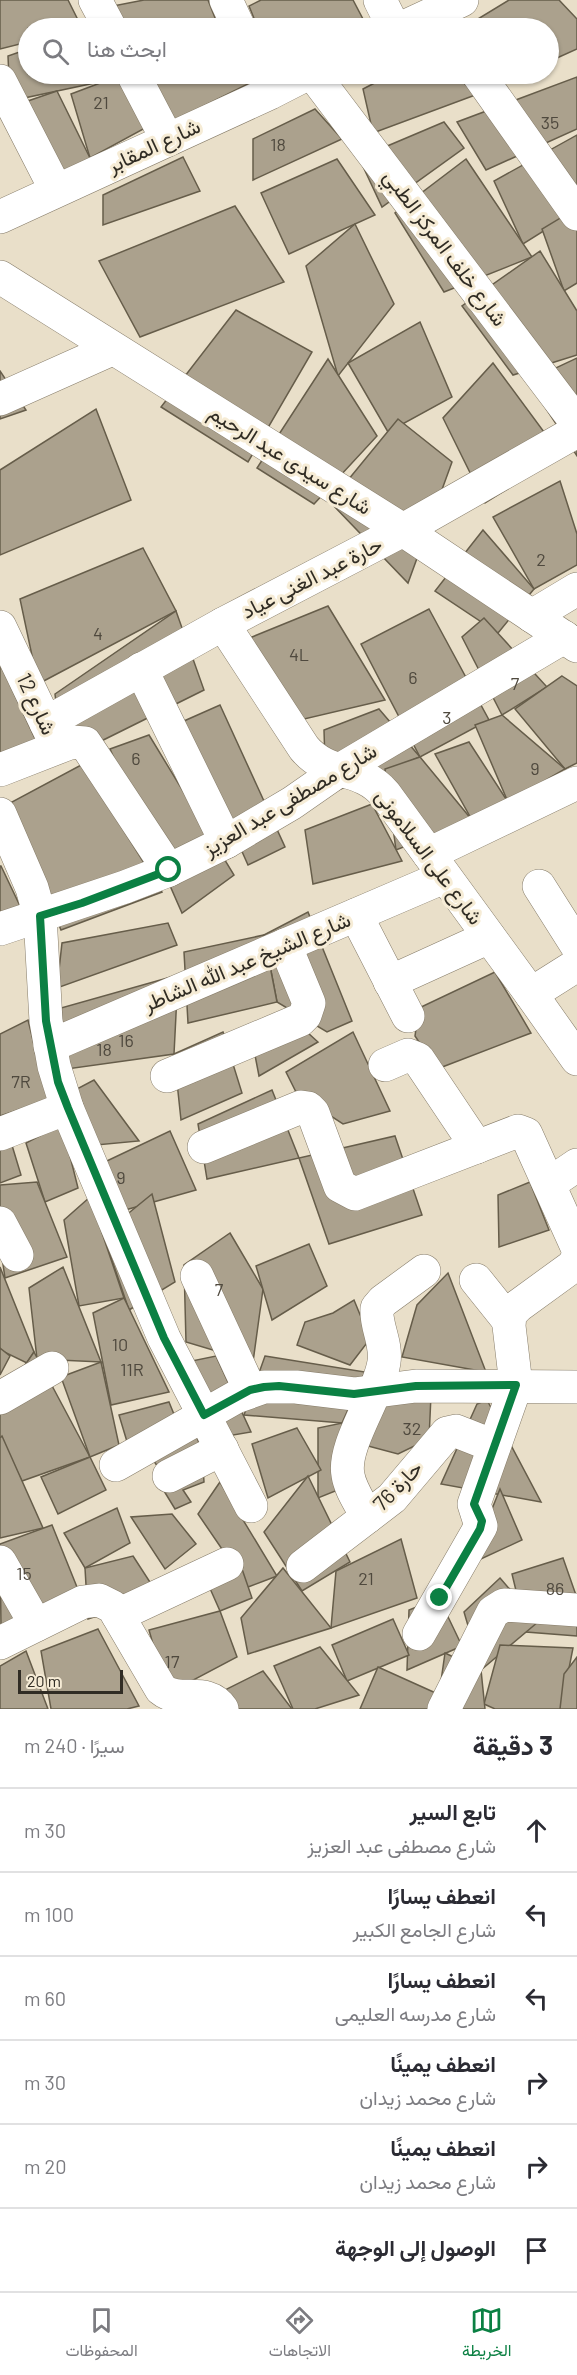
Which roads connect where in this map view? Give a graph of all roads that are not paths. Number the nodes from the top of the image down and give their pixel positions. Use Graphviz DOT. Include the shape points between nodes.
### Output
graph roads {
  1 [pos="95,0"];
  2 [pos="226,0"];
  3 [pos="380,0"];
  4 [pos="105,18"];
  5 [pos="234,18"];
  6 [pos="389,18"];
  7 [pos="0,81"];
  8 [pos="139,84"];
  9 [pos="263,84"];
  10 [pos="322,84"];
  11 [pos="485,84"];
  12 [pos="167,139"];
  13 [pos="56,190"];
  14 [pos="577,214"];
  15 [pos="0,217"];
  16 [pos="0,277"];
  17 [pos="112,349"];
  18 [pos="0,399"];
  19 [pos="577,423"];
  20 [pos="577,431"];
  21 [pos="403,530"];
  22 [pos="577,589"];
  23 [pos="532,616"];
  24 [pos="223,624"];
  25 [pos="0,627"];
  26 [pos="571,641"];
  27 [pos="141,669"];
  28 [pos="51,735"];
  29 [pos="0,770"];
  30 [pos="338,771"];
  31 [pos="577,783"];
  32 [pos="0,814"];
  33 [pos="226,842"];
  34 [pos="436,866"];
  35 [pos="169,870"];
  36 [pos="539,886"];
  37 [pos="356,915"];
  38 [pos="40,916"];
  39 [pos="0,929"];
  40 [pos="489,937"];
  41 [pos="285,945"];
  42 [pos="577,946"];
  43 [pos="577,965"];
  44 [pos="390,982"];
  45 [pos="531,994"];
  46 [pos="408,1016"];
  47 [pos="50,1046"];
  48 [pos="577,1059"];
  49 [pos="385,1065"];
  50 [pos="167,1076"];
  51 [pos="68,1108"];
  52 [pos="0,1134"];
  53 [pos="204,1147"];
  54 [pos="477,1147"];
  55 [pos="577,1165"];
  56 [pos="549,1184"];
  57 [pos="0,1223"];
  58 [pos="577,1247"];
  59 [pos="17,1255"];
  60 [pos="577,1259"];
  61 [pos="424,1270"];
  62 [pos="196,1276"];
  63 [pos="476,1280"];
  64 [pos="508,1320"];
  65 [pos="52,1368"];
  66 [pos="516,1385"];
  67 [pos="577,1387"];
  68 [pos="250,1390"];
  69 [pos="376,1391"];
  70 [pos="0,1398"];
  71 [pos="204,1415"];
  72 [pos="494,1446"];
  73 [pos="222,1449"];
  74 [pos="116,1465"];
  75 [pos="169,1476"];
  76 [pos="251,1506"];
  77 [pos="367,1517"];
  78 [pos="0,1562"];
  79 [pos="227,1564"];
  80 [pos="303,1566"];
  81 [pos="577,1610"];
  82 [pos="118,1615"];
  83 [pos="36,1625"];
  84 [pos="419,1634"];
  85 [pos="0,1643"];
  86 [pos="222,1709"];
  87 [pos="444,1709"];
  1 -- 4 [label="street"];
  2 -- 5 [label="street"];
  3 -- 6 [label="street"];
  7 -- 13 [label="street"];
  8 -- 12 [label="street"];
  9 -- 12 [label="street, شارع المقابر"];
  10 -- 19 [label="street, شارع خلف المركز الطبي"];
  11 -- 14 [label="street"];
  12 -- 13 [label="street, شارع المقابر"];
  13 -- 15 [label="street, شارع المقابر"];
  16 -- 17 [label="street, شارع سيدى عبد الرحيم"];
  17 -- 18 [label="street"];
  17 -- 21 [label="street, شارع سيدى عبد الرحيم"];
  20 -- 21 [label="street, حارة عبد الغنى عياد"];
  21 -- 23 [label="street, شارع سيدى عبد الرحيم"];
  21 -- 24 [label="street, حارة عبد الغنى عياد"];
  22 -- 23 [label="street"];
  23 -- 26 [label="street, شارع سيدى عبد الرحيم"];
  24 -- 27 [label="street, حارة عبد الغنى عياد"];
  24 -- 30 [label="street, شارع على السلامونى" via="303,748 312,759"];
  25 -- 28 [label="street, شارع 12"];
  26 -- 30 [label="street, شارع مصطفى عبد العزيز"];
  27 -- 28 [label="street, حارة عبد الغنى عياد"];
  27 -- 33 [label="street"];
  28 -- 29 [label="street"];
  28 -- 35 [label="street" via="90,747"];
  30 -- 33 [label="street, شارع مصطفى عبد العزيز"];
  30 -- 34 [label="street, شارع على السلامونى" via="352,772 376,784"];
  31 -- 34 [label="street, شارع الشيخ عبد الله الشاطر"];
  32 -- 38 [label="street"];
  33 -- 35 [label="street, شارع مصطفى عبد العزيز"];
  34 -- 37 [label="street, شارع الشيخ عبد الله الشاطر"];
  34 -- 40 [label="street, شارع على السلامونى"];
  35 -- 38 [label="street, شارع مصطفى عبد العزيز"];
  36 -- 42 [label="street"];
  37 -- 41 [label="street, شارع الشيخ عبد الله الشاطر"];
  37 -- 44 [label="street"];
  38 -- 39 [label="street, شارع مصطفى عبد العزيز"];
  38 -- 47 [label="street"];
  40 -- 44 [label="street"];
  40 -- 45 [label="street, شارع على السلامونى"];
  41 -- 47 [label="street, شارع الشيخ عبد الله الشاطر"];
  41 -- 50 [label="street" via="309,1003 305,1015"];
  43 -- 45 [label="street"];
  44 -- 46 [label="street"];
  45 -- 48 [label="street, شارع على السلامونى"];
  47 -- 51 [label="street"];
  49 -- 54 [label="street" via="408,1055 418,1059"];
  51 -- 52 [label="street"];
  51 -- 71 [label="street" via="164,1338"];
  53 -- 54 [label="street" via="298,1108 308,1108 340,1186 355,1194"];
  54 -- 56 [label="street" via="522,1132"];
  55 -- 56 [label="street"];
  56 -- 58 [label="street"];
  57 -- 59 [label="street"];
  60 -- 64 [label="street" via="513,1310"];
  61 -- 69 [label="street" via="377,1308 385,1351"];
  62 -- 68 [label="street"];
  63 -- 64 [label="street"];
  64 -- 66 [label="street"];
  65 -- 70 [label="street"];
  66 -- 67 [label="street"];
  66 -- 69 [label="street" via="416,1386"];
  66 -- 72 [label="street"];
  68 -- 69 [label="street" via="279,1386 340,1394"];
  68 -- 71 [label="street"];
  69 -- 77 [label="street" via="347,1464 348,1476"];
  71 -- 73 [label="street"];
  71 -- 74 [label="street"];
  72 -- 77 [label="street, حارة 76" via="450,1431 392,1498"];
  72 -- 84 [label="street" via="474,1504 482,1521 480,1529"];
  73 -- 75 [label="street"];
  73 -- 76 [label="street"];
  77 -- 80 [label="street, حارة 76"];
  78 -- 83 [label="street"];
  79 -- 82 [label="street"];
  81 -- 87 [label="street" via="504,1605 498,1608"];
  82 -- 83 [label="street" via="113,1607 99,1600 83,1602"];
  82 -- 86 [label="street" via="161,1689 174,1696 206,1697"];
  83 -- 85 [label="street"];
}
